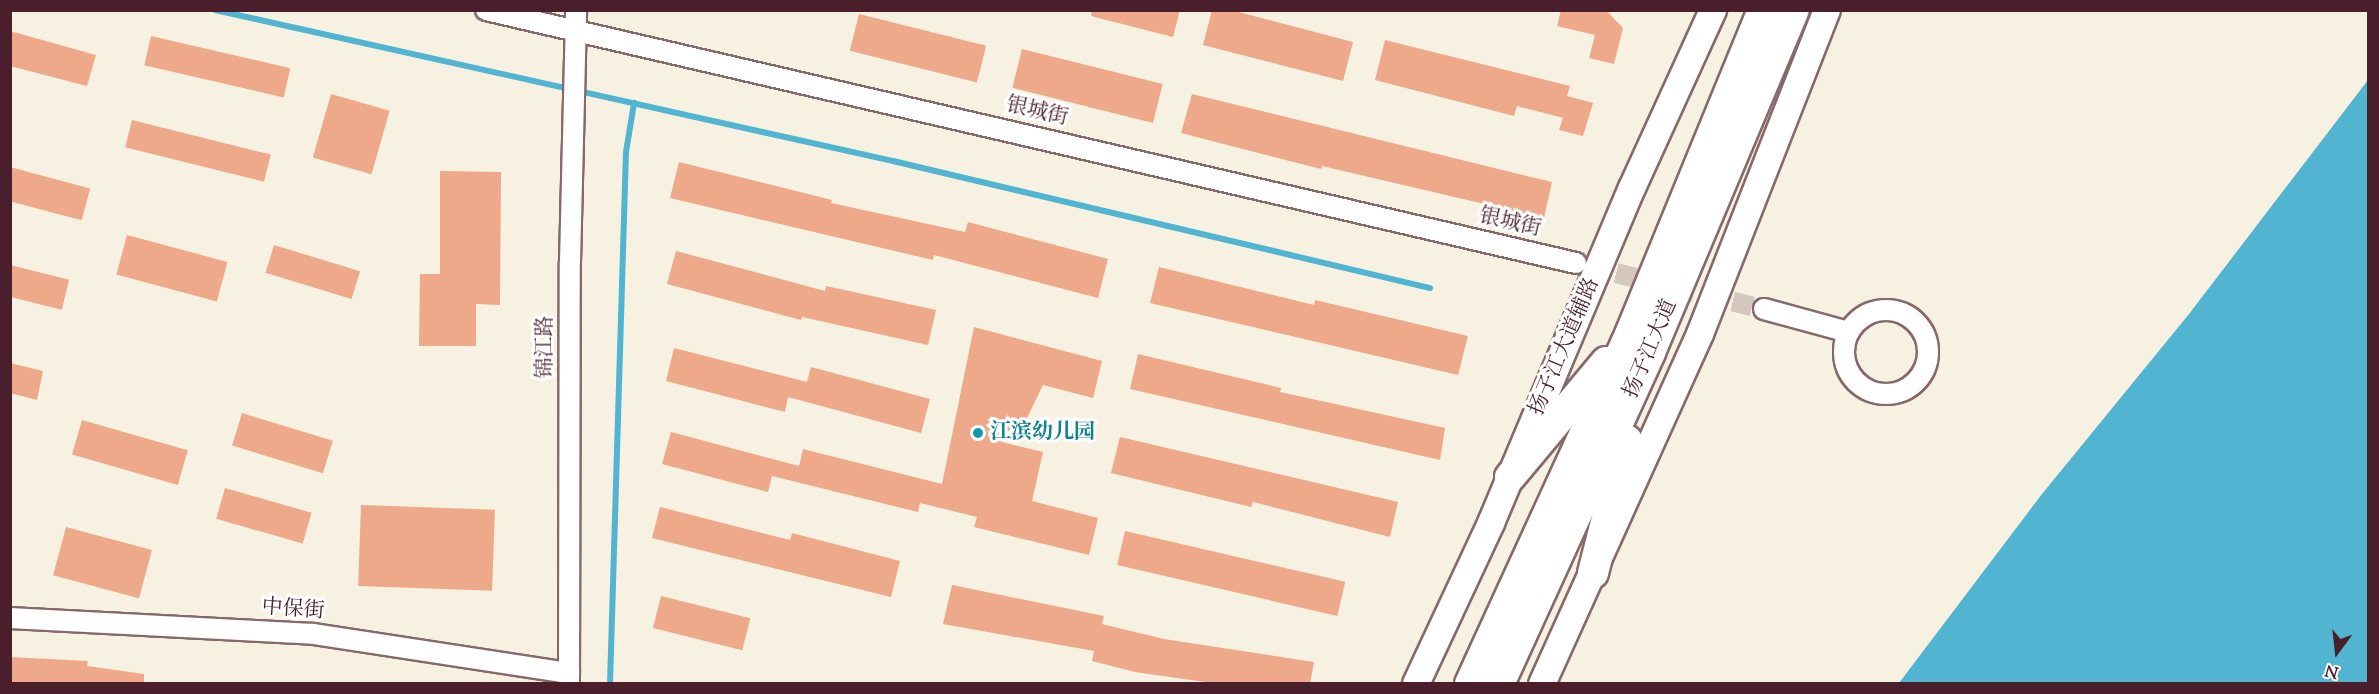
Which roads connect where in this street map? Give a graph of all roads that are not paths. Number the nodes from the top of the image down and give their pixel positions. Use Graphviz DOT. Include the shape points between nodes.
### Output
graph roads {
  1 [pos="486,10"];
  2 [pos="1713,10"];
  3 [pos="1763,10"];
  4 [pos="1794,10"];
  5 [pos="1827,10"];
  6 [pos="577,20"];
  7 [pos="1576,263"];
  8 [pos="1764,309"];
  9 [pos="1848,332"];
  10 [pos="1640,342"];
  11 [pos="1510,477"];
  12 [pos="1593,573"];
  13 [pos="10,618"];
  14 [pos="569,678"];
  15 [pos="1416,684"];
  16 [pos="1470,684"];
  17 [pos="1499,684"];
  18 [pos="1542,684"];
  1 -- 6 [label="street, 银城街"];
  2 -- 11 [label="main road, 扬子江大道辅路" via="1632,188"];
  3 -- 10 [label="highway, 扬子江大道"];
  4 -- 10 [label="highway, 扬子江大道"];
  5 -- 12 [label="main road" via="1700,334"];
  6 -- 7 [label="street, 银城街"];
  6 -- 14 [label="street, 锦江路" via="570,262"];
  8 -- 9 [label="street"];
  9 -- 9 [label="street" via="1844,359 1849,373 1870,391 1898,392 1920,376 1926,364 1927,343 1918,324 1908,315 1881,309 1868,313"];
  10 -- 11 [label="highway"];
  10 -- 12 [label="highway"];
  10 -- 16 [label="highway, 扬子江大道"];
  10 -- 17 [label="highway, 扬子江大道"];
  11 -- 15 [label="main road, 扬子江大道辅路"];
  12 -- 18 [label="main road"];
  13 -- 14 [label="street, 中保街" via="313,634"];
}
